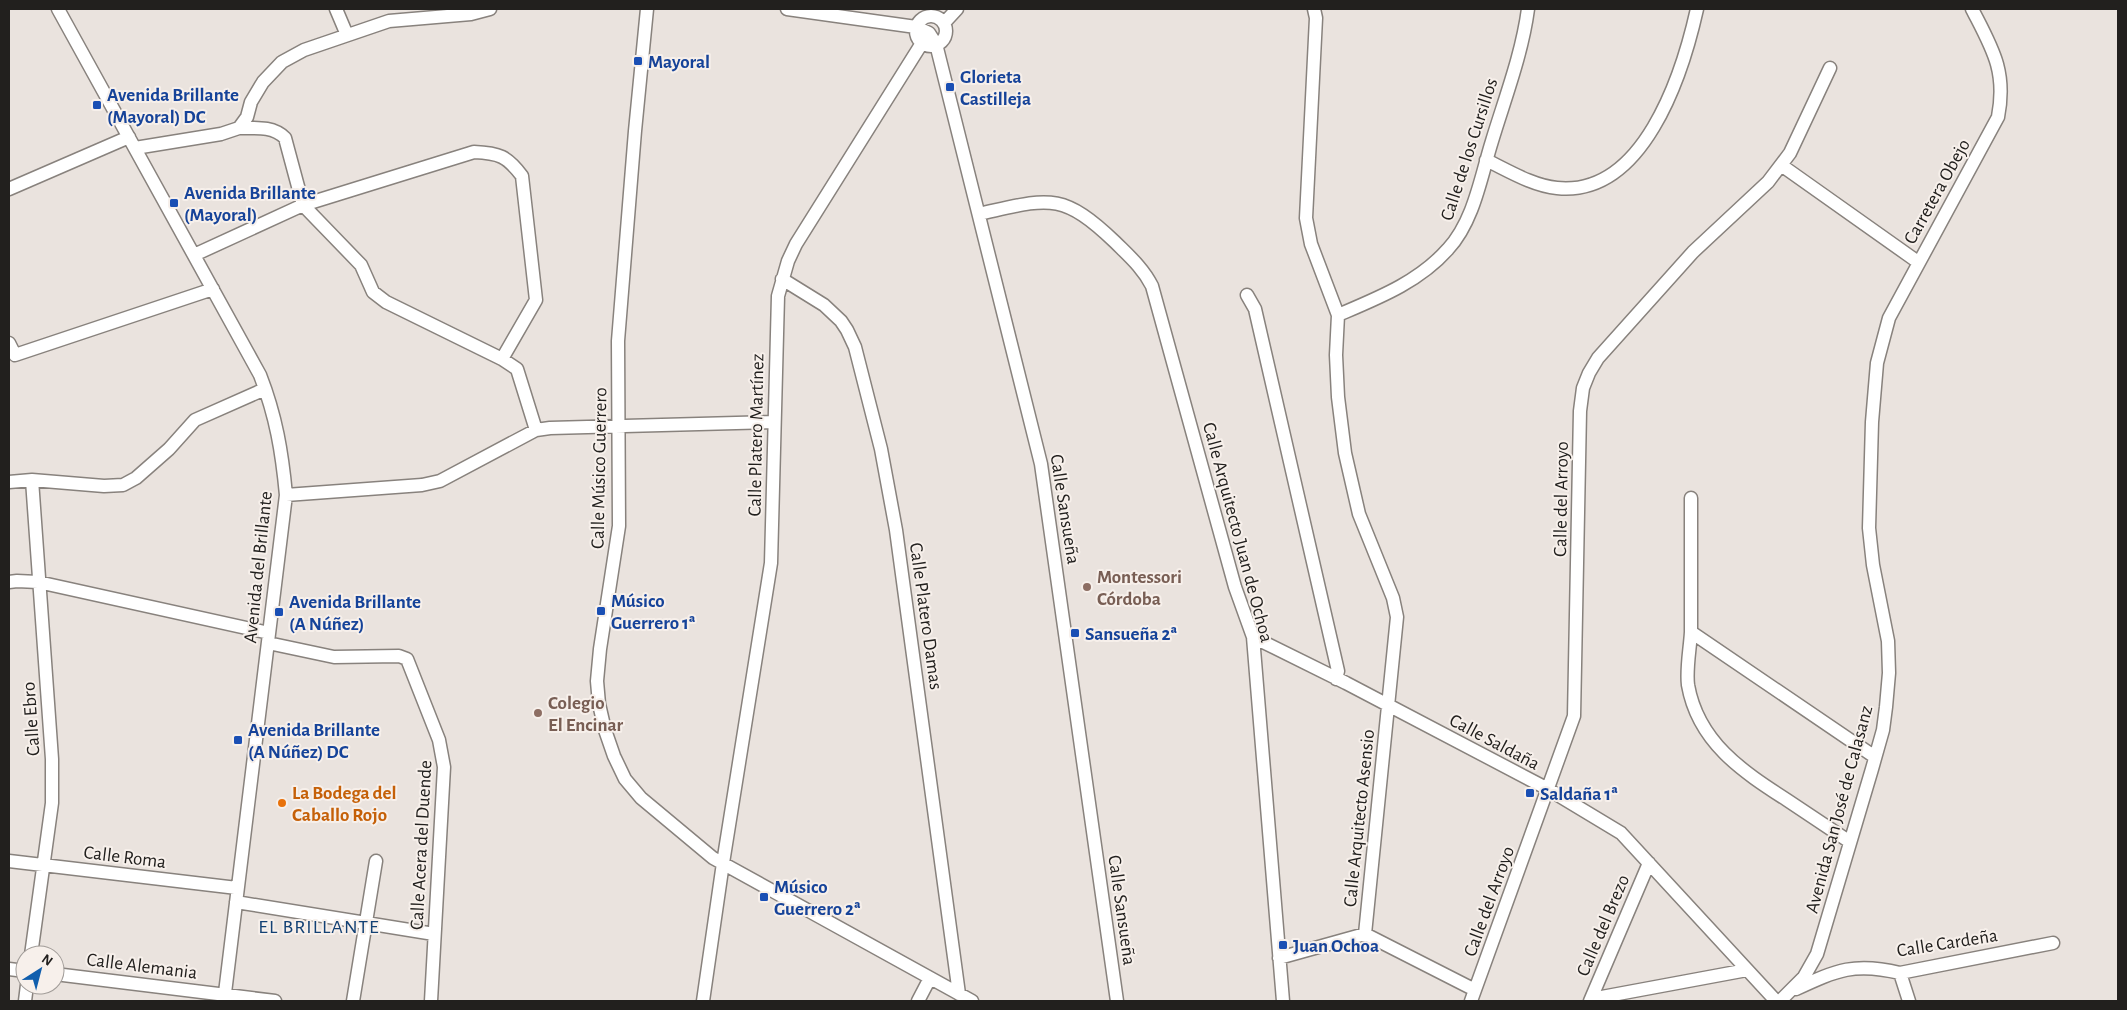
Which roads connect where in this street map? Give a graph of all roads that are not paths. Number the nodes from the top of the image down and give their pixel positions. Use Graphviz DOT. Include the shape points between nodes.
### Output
graph roads {
  1 [pos="58,9"];
  2 [pos="336,9"];
  3 [pos="490,9"];
  4 [pos="647,9"];
  5 [pos="787,9"];
  6 [pos="957,9"];
  7 [pos="1314,9"];
  8 [pos="1528,9"];
  9 [pos="1697,9"];
  10 [pos="1972,9"];
  11 [pos="945,22"];
  12 [pos="916,27"];
  13 [pos="347,35"];
  14 [pos="925,38"];
  15 [pos="936,44"];
  16 [pos="1830,68"];
  17 [pos="239,128"];
  18 [pos="132,142"];
  19 [pos="1486,160"];
  20 [pos="1781,165"];
  21 [pos="9,189"];
  22 [pos="304,205"];
  23 [pos="978,214"];
  24 [pos="194,255"];
  25 [pos="1918,262"];
  26 [pos="782,279"];
  27 [pos="213,289"];
  28 [pos="1247,295"];
  29 [pos="1338,315"];
  30 [pos="9,343"];
  31 [pos="502,359"];
  32 [pos="265,389"];
  33 [pos="774,422"];
  34 [pos="618,426"];
  35 [pos="536,430"];
  36 [pos="32,480"];
  37 [pos="9,482"];
  38 [pos="286,495"];
  39 [pos="1691,498"];
  40 [pos="9,582"];
  41 [pos="38,582"];
  42 [pos="1690,632"];
  43 [pos="1252,637"];
  44 [pos="269,638"];
  45 [pos="1336,678"];
  46 [pos="1389,706"];
  47 [pos="1875,757"];
  48 [pos="1548,789"];
  49 [pos="1850,842"];
  50 [pos="376,860"];
  51 [pos="9,861"];
  52 [pos="723,863"];
  53 [pos="1649,863"];
  54 [pos="42,866"];
  55 [pos="238,888"];
  56 [pos="236,902"];
  57 [pos="366,922"];
  58 [pos="434,934"];
  59 [pos="1365,934"];
  60 [pos="2053,943"];
  61 [pos="32,945"];
  62 [pos="1279,958"];
  63 [pos="1747,970"];
  64 [pos="1900,973"];
  65 [pos="65,975"];
  66 [pos="930,978"];
  67 [pos="1792,991"];
  68 [pos="959,994"];
  69 [pos="1473,996"];
  70 [pos="224,998"];
  71 [pos="1591,1000"];
  72 [pos="275,1001"];
  73 [pos="353,1001"];
  74 [pos="431,1001"];
  75 [pos="703,1001"];
  76 [pos="918,1001"];
  77 [pos="972,1001"];
  78 [pos="1117,1001"];
  79 [pos="1283,1001"];
  80 [pos="1776,1001"];
  81 [pos="1780,1001"];
  82 [pos="1909,1001"];
  1 -- 18 [label="street, Avenida del Brillante"];
  2 -- 13 [label="street"];
  3 -- 13 [label="street" via="471,14 389,21"];
  4 -- 34 [label="street, Calle Músico Guerrero" via="618,341"];
  5 -- 12 [label="street"];
  6 -- 11 [label="street"];
  7 -- 29 [label="street" via="1306,218 1311,244"];
  8 -- 19 [label="street, Calle de los Cursillos" via="1519,51"];
  9 -- 19 [label="street" via="1688,46 1670,94 1642,145 1612,175 1586,186 1555,188"];
  10 -- 25 [label="street, Carretera Obejo" via="2002,80 1998,116"];
  11 -- 12 [label="street" via="928,16"];
  11 -- 15 [label="street" via="945,36"];
  12 -- 14 [label="street"];
  13 -- 17 [label="street" via="304,50 282,62 263,82"];
  14 -- 15 [label="street, Calle Sansueña"];
  14 -- 26 [label="street, Calle Platero Martínez" via="796,244"];
  15 -- 23 [label="street, Calle Sansueña"];
  16 -- 20 [label="street, Calle del Arroyo" via="1790,154"];
  17 -- 18 [label="street" via="221,134"];
  17 -- 22 [label="street" via="280,132 285,138"];
  18 -- 21 [label="street"];
  18 -- 24 [label="street, Avenida del Brillante"];
  19 -- 29 [label="street, Calle de los Cursillos" via="1464,226 1447,251 1421,274"];
  20 -- 25 [label="street, Carretera Obejo"];
  20 -- 48 [label="street, Calle del Arroyo" via="1757,194 1687,260 1588,373 1580,411 1575,706"];
  22 -- 24 [label="street"];
  22 -- 31 [label="street" via="361,265 373,292 386,302"];
  22 -- 31 [label="street" via="474,152 503,156 522,176 536,300"];
  23 -- 43 [label="street, Calle Arquitecto Juan de Ochoa" via="1032,202 1064,205 1092,220 1148,278"];
  23 -- 78 [label="street, Calle Sansueña" via="1041,464"];
  24 -- 27 [label="street, Avenida del Brillante"];
  25 -- 47 [label="street, Avenida San José de Calasanz" via="1889,318 1877,363 1869,528 1888,641 1889,673"];
  26 -- 33 [label="street, Calle Platero Martínez" via="776,310"];
  26 -- 68 [label="street, Calle Platero Damas" via="824,305 847,330 855,347 881,449 896,530"];
  27 -- 30 [label="street" via="15,355"];
  27 -- 32 [label="street, Avenida del Brillante"];
  28 -- 45 [label="street" via="1255,309 1338,670"];
  29 -- 46 [label="street" via="1336,355 1345,452 1359,514 1393,598 1397,617"];
  31 -- 35 [label="street" via="517,369"];
  32 -- 36 [label="street" via="195,420 136,478 123,485"];
  32 -- 38 [label="street, Avenida del Brillante" via="276,423"];
  33 -- 34 [label="street"];
  33 -- 52 [label="street, Calle Platero Martínez" via="771,563"];
  34 -- 35 [label="street"];
  34 -- 52 [label="street, Calle Músico Guerrero" via="619,526 597,681 605,730 625,779 641,798"];
  35 -- 38 [label="street" via="440,481"];
  36 -- 37 [label="street"];
  36 -- 41 [label="street, Calle Ebro"];
  38 -- 44 [label="street, Avenida del Brillante"];
  39 -- 42 [label="street"];
  40 -- 41 [label="street"];
  41 -- 44 [label="street"];
  41 -- 54 [label="street, Calle Ebro" via="52,759 52,803"];
  42 -- 47 [label="street"];
  42 -- 49 [label="street" via="1688,684 1701,722 1712,738 1742,770"];
  43 -- 45 [label="street, Calle Saldaña"];
  43 -- 62 [label="street, Calle Arquitecto Juan de Ochoa"];
  44 -- 55 [label="street, Avenida del Brillante"];
  44 -- 58 [label="street, Calle Acera del Duende" via="334,657 399,656 407,659 439,740 444,767"];
  45 -- 46 [label="street, Calle Saldaña"];
  46 -- 48 [label="street, Calle Saldaña"];
  46 -- 59 [label="street, Calle Arquitecto Asensio"];
  47 -- 49 [label="street, Avenida San José de Calasanz"];
  48 -- 53 [label="street, Calle Saldaña" via="1621,833"];
  48 -- 69 [label="street, Calle del Arroyo"];
  49 -- 67 [label="street, Avenida San José de Calasanz" via="1817,954 1804,978"];
  50 -- 57 [label="street"];
  51 -- 54 [label="street, Calle Roma"];
  52 -- 66 [label="street, Calle Músico Guerrero"];
  52 -- 75 [label="street, Calle Platero Martínez"];
  53 -- 63 [label="street, Calle Saldaña"];
  53 -- 71 [label="street, Calle del Brezo"];
  54 -- 55 [label="street, Calle Roma"];
  54 -- 61 [label="street, Calle Ebro"];
  55 -- 56 [label="street, Avenida del Brillante"];
  56 -- 57 [label="street"];
  56 -- 70 [label="street, Avenida del Brillante"];
  57 -- 58 [label="street"];
  57 -- 73 [label="street"];
  58 -- 74 [label="street, Calle Acera del Duende"];
  59 -- 62 [label="street"];
  59 -- 69 [label="street"];
  60 -- 64 [label="street, Calle Cardeña"];
  62 -- 79 [label="street, Calle Arquitecto Juan de Ochoa"];
  63 -- 71 [label="street"];
  63 -- 80 [label="street, Calle Saldaña"];
  64 -- 67 [label="street, Calle Cardeña" via="1875,967 1846,969 1827,974"];
  64 -- 82 [label="street"];
  65 -- 70 [label="street, Calle Alemania"];
  66 -- 68 [label="street, Calle Músico Guerrero"];
  66 -- 76 [label="street"];
  67 -- 81 [label="street, Avenida San José de Calasanz"];
  68 -- 77 [label="street, Calle Músico Guerrero"];
  70 -- 72 [label="street, Calle Alemania"];
}
